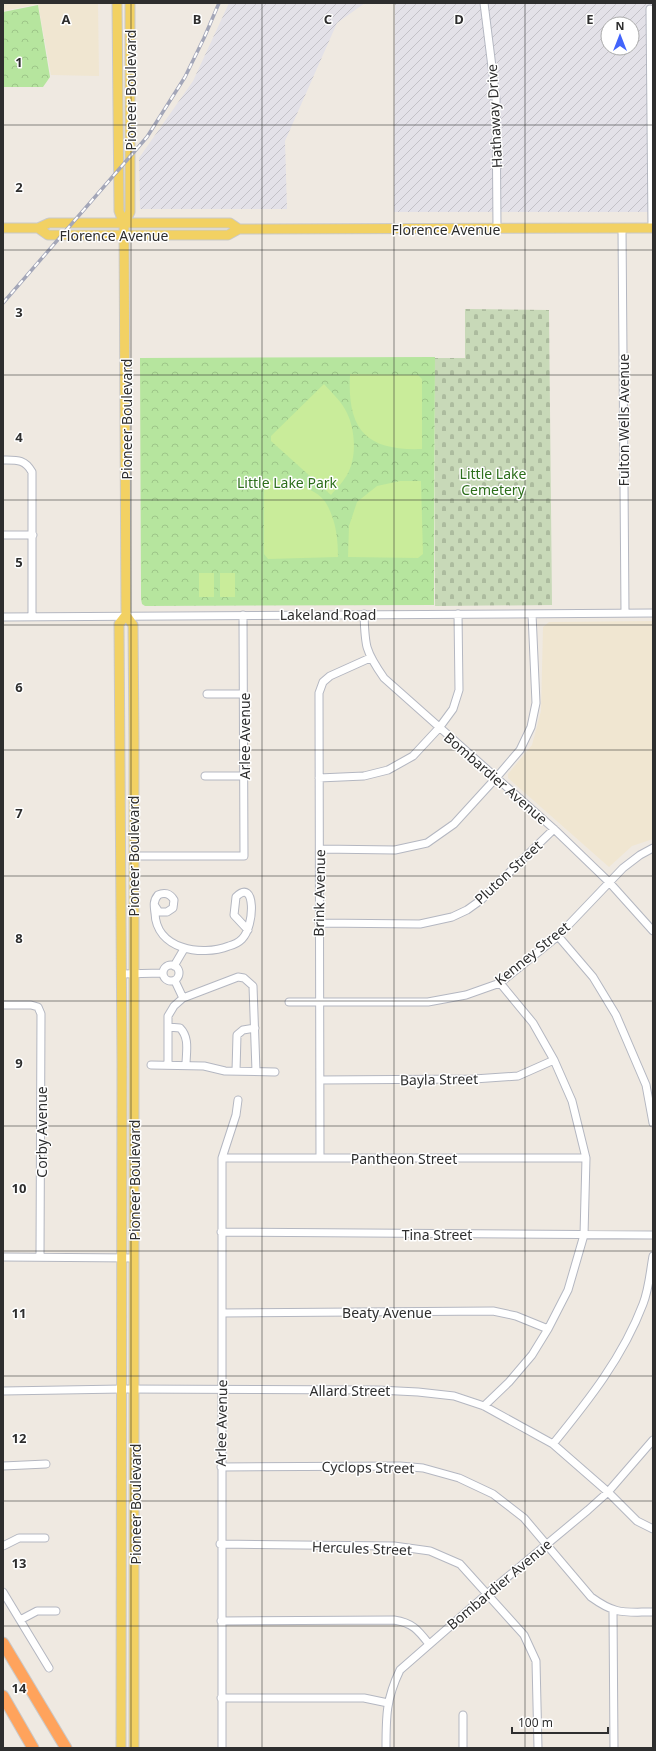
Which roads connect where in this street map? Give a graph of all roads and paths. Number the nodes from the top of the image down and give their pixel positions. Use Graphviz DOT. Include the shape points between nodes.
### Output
graph roads {
  1 [pos="117,3"];
  2 [pos="130,3"];
  3 [pos="484,3"];
  4 [pos="650,9"];
  5 [pos="124,224"];
  6 [pos="3,228"];
  7 [pos="38,228"];
  8 [pos="497,228"];
  9 [pos="622,228"];
  10 [pos="652,228"];
  11 [pos="240,230"];
  12 [pos="124,235"];
  13 [pos="3,460"];
  14 [pos="33,534"];
  15 [pos="3,535"];
  16 [pos="625,612"];
  17 [pos="653,613"];
  18 [pos="364,614"];
  19 [pos="458,614"];
  20 [pos="532,614"];
  21 [pos="126,615"];
  22 [pos="243,615"];
  23 [pos="3,617"];
  24 [pos="32,617"];
  25 [pos="370,658"];
  26 [pos="207,694"];
  27 [pos="244,694"];
  28 [pos="439,728"];
  29 [pos="205,776"];
  30 [pos="244,776"];
  31 [pos="319,778"];
  32 [pos="496,778"];
  33 [pos="554,829"];
  34 [pos="653,848"];
  35 [pos="320,849"];
  36 [pos="134,856"];
  37 [pos="609,882"];
  38 [pos="154,906"];
  39 [pos="318,923"];
  40 [pos="248,930"];
  41 [pos="653,931"];
  42 [pos="558,936"];
  43 [pos="184,948"];
  44 [pos="174,966"];
  45 [pos="162,973"];
  46 [pos="122,974"];
  47 [pos="133,974"];
  48 [pos="175,981"];
  49 [pos="500,983"];
  50 [pos="183,998"];
  51 [pos="289,1002"];
  52 [pos="319,1002"];
  53 [pos="3,1005"];
  54 [pos="168,1028"];
  55 [pos="255,1028"];
  56 [pos="554,1060"];
  57 [pos="151,1065"];
  58 [pos="168,1065"];
  59 [pos="186,1065"];
  60 [pos="236,1071"];
  61 [pos="256,1072"];
  62 [pos="275,1072"];
  63 [pos="320,1080"];
  64 [pos="238,1100"];
  65 [pos="653,1123"];
  66 [pos="222,1158"];
  67 [pos="320,1158"];
  68 [pos="586,1158"];
  69 [pos="221,1232"];
  70 [pos="584,1235"];
  71 [pos="653,1235"];
  72 [pos="653,1256"];
  73 [pos="3,1257"];
  74 [pos="40,1257"];
  75 [pos="121,1258"];
  76 [pos="134,1258"];
  77 [pos="222,1313"];
  78 [pos="548,1329"];
  79 [pos="122,1389"];
  80 [pos="134,1390"];
  81 [pos="221,1390"];
  82 [pos="3,1391"];
  83 [pos="484,1406"];
  84 [pos="653,1440"];
  85 [pos="553,1444"];
  86 [pos="46,1464"];
  87 [pos="3,1466"];
  88 [pos="221,1467"];
  89 [pos="608,1492"];
  90 [pos="653,1529"];
  91 [pos="45,1538"];
  92 [pos="220,1544"];
  93 [pos="546,1544"];
  94 [pos="3,1546"];
  95 [pos="3,1592"];
  96 [pos="487,1594"];
  97 [pos="56,1611"];
  98 [pos="613,1611"];
  99 [pos="653,1612"];
  100 [pos="20,1620"];
  101 [pos="221,1621"];
  102 [pos="3,1643"];
  103 [pos="429,1644"];
  104 [pos="49,1668"];
  105 [pos="122,1684"];
  106 [pos="134,1684"];
  107 [pos="3,1696"];
  108 [pos="221,1698"];
  109 [pos="388,1703"];
  110 [pos="463,1714"];
  111 [pos="33,1748"];
  112 [pos="66,1748"];
  113 [pos="121,1748"];
  114 [pos="134,1748"];
  115 [pos="222,1748"];
  116 [pos="386,1748"];
  117 [pos="463,1748"];
  118 [pos="538,1748"];
  119 [pos="614,1748"];
  1 -- 5 [label="main road, Pioneer Boulevard" via="119,210"];
  2 -- 5 [label="main road, Pioneer Boulevard" via="130,212"];
  3 -- 8 [label="street, Hathaway Drive" via="496,106"];
  4 -- 10 [label="street"];
  5 -- 7 [label="main road, Florence Avenue" via="49,223"];
  5 -- 11 [label="main road, Florence Avenue" via="230,223"];
  5 -- 12 [label="main road, Pioneer Boulevard"];
  6 -- 7 [label="main road, Florence Avenue"];
  7 -- 12 [label="main road, Florence Avenue" via="48,235"];
  8 -- 9 [label="main road, Florence Avenue"];
  8 -- 11 [label="main road, Florence Avenue"];
  9 -- 10 [label="main road, Florence Avenue"];
  9 -- 16 [label="street, Fulton Wells Avenue"];
  11 -- 12 [label="main road, Florence Avenue" via="228,235"];
  12 -- 21 [label="main road, Pioneer Boulevard"];
  13 -- 14 [label="street" via="20,460 28,464 32,472"];
  14 -- 15 [label="street"];
  14 -- 24 [label="street"];
  16 -- 17 [label="street, Lakeland Road"];
  16 -- 20 [label="street, Lakeland Road"];
  18 -- 19 [label="street, Lakeland Road"];
  18 -- 22 [label="street, Lakeland Road"];
  18 -- 25 [label="street, Bombardier Avenue" via="365,642"];
  19 -- 20 [label="street, Lakeland Road"];
  19 -- 28 [label="street" via="459,690 453,709"];
  20 -- 32 [label="street" via="535,709 531,727 520,750"];
  21 -- 22 [label="street, Lakeland Road"];
  21 -- 24 [label="street, Lakeland Road"];
  21 -- 36 [label="main road, Pioneer Boulevard" via="133,625"];
  21 -- 46 [label="main road, Pioneer Boulevard" via="119,624"];
  22 -- 27 [label="street, Arlee Avenue"];
  23 -- 24 [label="street, Lakeland Road"];
  25 -- 28 [label="street, Bombardier Avenue" via="384,678"];
  25 -- 31 [label="street, Brink Avenue" via="330,676 323,682 320,693"];
  26 -- 27 [label="street"];
  27 -- 30 [label="street, Arlee Avenue"];
  28 -- 31 [label="street" via="413,756 388,770 364,776"];
  28 -- 32 [label="street, Bombardier Avenue"];
  29 -- 30 [label="street"];
  30 -- 36 [label="street, Arlee Avenue" via="244,856"];
  31 -- 35 [label="street, Brink Avenue"];
  32 -- 33 [label="street, Bombardier Avenue"];
  32 -- 35 [label="street" via="454,824 427,843 395,850"];
  33 -- 37 [label="street, Bombardier Avenue"];
  33 -- 39 [label="street, Pluton Street" via="481,900 452,917 420,924"];
  34 -- 37 [label="street, Kenney Street" via="634,859"];
  35 -- 39 [label="street, Brink Avenue"];
  36 -- 47 [label="main road, Pioneer Boulevard"];
  37 -- 41 [label="street, Bombardier Avenue"];
  37 -- 42 [label="street, Kenney Street"];
  38 -- 43 [label="street" via="155,920 160,932 170,942"];
  39 -- 52 [label="street, Brink Avenue"];
  40 -- 40 [label="street" via="234,915 235,899 241,893 248,895 252,902 252,918"];
  40 -- 43 [label="street" via="242,939 222,948"];
  42 -- 49 [label="street, Kenney Street"];
  42 -- 65 [label="street" via="592,977 616,1015 646,1085"];
  43 -- 44 [label="street"];
  44 -- 45 [label="street" via="168,965"];
  44 -- 48 [label="street" via="179,976"];
  45 -- 47 [label="street"];
  45 -- 48 [label="street" via="164,979 169,982"];
  46 -- 47 [label="street"];
  46 -- 75 [label="main road, Pioneer Boulevard"];
  47 -- 76 [label="main road, Pioneer Boulevard"];
  48 -- 50 [label="street"];
  49 -- 52 [label="street, Kenney Street" via="466,995 428,1002"];
  49 -- 56 [label="street" via="533,1023"];
  50 -- 54 [label="street" via="168,1016"];
  50 -- 55 [label="street" via="231,979 244,978 253,986"];
  51 -- 52 [label="street, Kenney Street"];
  52 -- 63 [label="street, Brink Avenue"];
  53 -- 74 [label="street, Corby Avenue" via="30,1005 38,1008 41,1014"];
  54 -- 58 [label="street"];
  54 -- 59 [label="street" via="180,1028 187,1037"];
  55 -- 60 [label="street" via="243,1030 237,1035"];
  55 -- 61 [label="street"];
  56 -- 63 [label="street, Bayla Street" via="518,1076 474,1079"];
  56 -- 68 [label="street" via="572,1100"];
  57 -- 58 [label="street"];
  58 -- 59 [label="street"];
  59 -- 60 [label="street"];
  60 -- 61 [label="street"];
  61 -- 62 [label="street"];
  63 -- 67 [label="street, Brink Avenue"];
  64 -- 66 [label="street, Arlee Avenue" via="236,1115"];
  66 -- 67 [label="street, Pantheon Street"];
  66 -- 69 [label="street, Arlee Avenue"];
  67 -- 68 [label="street, Pantheon Street"];
  68 -- 70 [label="street"];
  69 -- 70 [label="street, Tina Street"];
  69 -- 77 [label="street, Arlee Avenue"];
  70 -- 71 [label="street, Tina Street"];
  70 -- 78 [label="street" via="568,1290"];
  72 -- 85 [label="street" via="644,1303 618,1357"];
  73 -- 74 [label="street"];
  74 -- 75 [label="street"];
  75 -- 76 [label="street"];
  75 -- 79 [label="main road, Pioneer Boulevard"];
  76 -- 80 [label="main road, Pioneer Boulevard"];
  77 -- 78 [label="street, Beaty Avenue" via="493,1312 516,1316"];
  77 -- 81 [label="street, Arlee Avenue"];
  78 -- 83 [label="street" via="532,1356"];
  79 -- 80 [label="street, Allard Street"];
  79 -- 82 [label="street, Allard Street"];
  79 -- 105 [label="main road, Pioneer Boulevard"];
  80 -- 81 [label="street, Allard Street"];
  80 -- 106 [label="main road, Pioneer Boulevard"];
  81 -- 83 [label="street, Allard Street" via="418,1392 454,1396"];
  81 -- 88 [label="street, Arlee Avenue"];
  83 -- 85 [label="street, Allard Street"];
  84 -- 89 [label="street, Bombardier Avenue"];
  85 -- 89 [label="street, Allard Street"];
  86 -- 87 [label="street"];
  88 -- 92 [label="street, Arlee Avenue"];
  88 -- 93 [label="street, Cyclops Street" via="423,1468 460,1478 493,1494 524,1518"];
  89 -- 90 [label="street, Allard Street" via="637,1521"];
  89 -- 93 [label="street, Bombardier Avenue"];
  91 -- 94 [label="street" via="19,1538"];
  92 -- 96 [label="street, Hercules Street" via="394,1546 430,1551 460,1564"];
  92 -- 101 [label="street, Arlee Avenue"];
  93 -- 96 [label="street, Bombardier Avenue"];
  93 -- 98 [label="street, Cyclops Street" via="590,1597"];
  95 -- 100 [label="street"];
  96 -- 103 [label="street, Bombardier Avenue"];
  96 -- 118 [label="street, Hercules Street" via="524,1635 536,1661"];
  97 -- 100 [label="street" via="37,1611"];
  98 -- 99 [label="street, Cyclops Street"];
  98 -- 119 [label="street"];
  100 -- 104 [label="street"];
  101 -- 103 [label="street" via="394,1620 406,1622 416,1628"];
  101 -- 108 [label="street, Arlee Avenue"];
  102 -- 112 [label="highway"];
  103 -- 109 [label="street, Bombardier Avenue" via="400,1670"];
  105 -- 106 [label="main road"];
  105 -- 113 [label="main road, Pioneer Boulevard"];
  106 -- 114 [label="main road, Pioneer Boulevard"];
  107 -- 111 [label="highway"];
  108 -- 109 [label="street" via="364,1698"];
  108 -- 115 [label="street, Arlee Avenue"];
  109 -- 116 [label="street, Bombardier Avenue"];
  110 -- 117 [label="street"];
}
